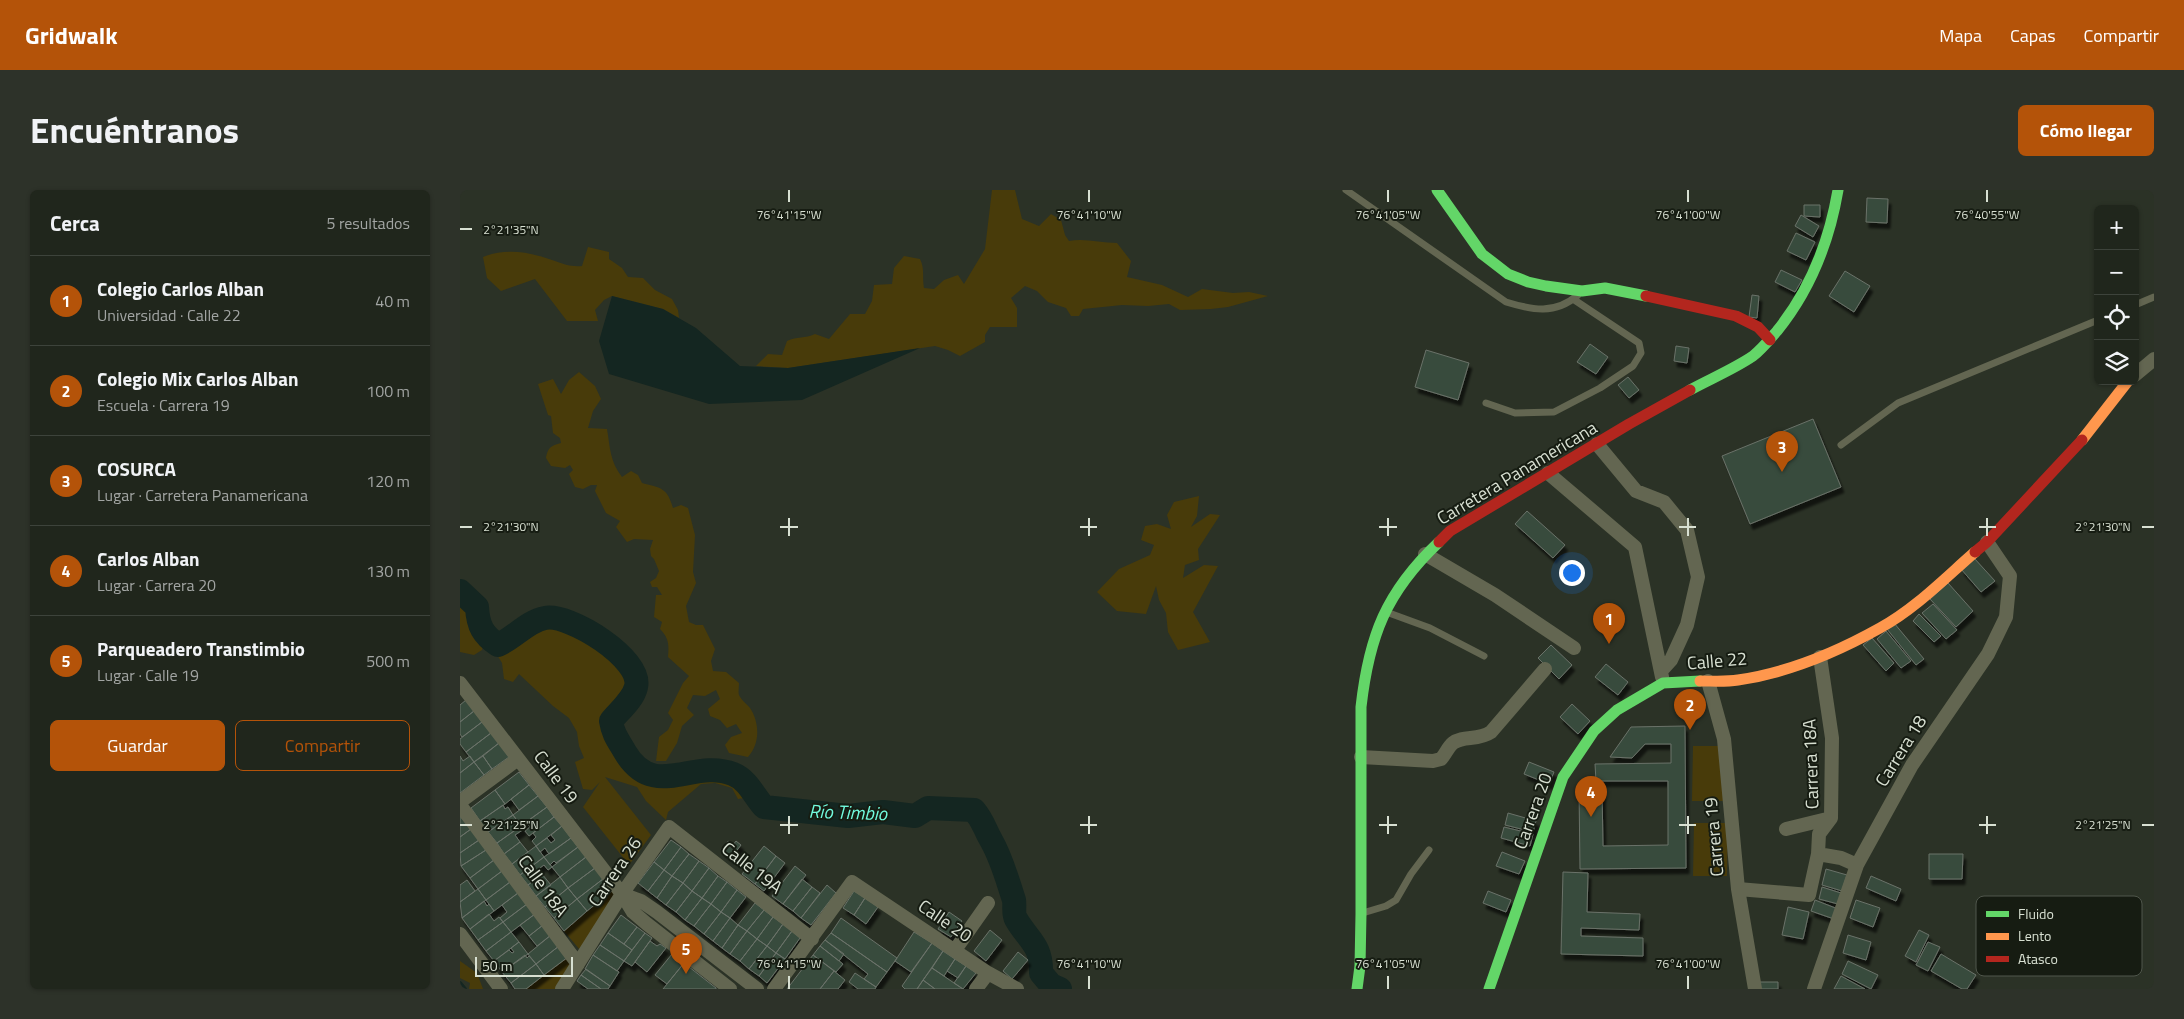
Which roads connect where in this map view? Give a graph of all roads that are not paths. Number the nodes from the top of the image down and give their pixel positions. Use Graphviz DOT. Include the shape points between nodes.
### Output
graph roads {
  1 [pos="1346,190"];
  2 [pos="1437,190"];
  3 [pos="1838,190"];
  4 [pos="1582,291"];
  5 [pos="2154,297"];
  6 [pos="1573,299"];
  7 [pos="2139,303"];
  8 [pos="2094,322"];
  9 [pos="1770,340"];
  10 [pos="2154,359"];
  11 [pos="2139,372"];
  12 [pos="2125,385"];
  13 [pos="1486,403"];
  14 [pos="1597,444"];
  15 [pos="1840,445"];
  16 [pos="1548,473"];
  17 [pos="1987,542"];
  18 [pos="1425,554"];
  19 [pos="1384,611"];
  20 [pos="1574,648"];
  21 [pos="1484,656"];
  22 [pos="1820,656"];
  23 [pos="1545,669"];
  24 [pos="1662,677"];
  25 [pos="1708,681"];
  26 [pos="460,683"];
  27 [pos="1361,757"];
  28 [pos="518,759"];
  29 [pos="460,803"];
  30 [pos="1831,818"];
  31 [pos="669,827"];
  32 [pos="1786,829"];
  33 [pos="1429,850"];
  34 [pos="1818,854"];
  35 [pos="1857,865"];
  36 [pos="1738,889"];
  37 [pos="622,894"];
  38 [pos="988,902"];
  39 [pos="1361,914"];
  40 [pos="460,934"];
  41 [pos="812,939"];
  42 [pos="955,950"];
  43 [pos="578,964"];
  44 [pos="988,973"];
  45 [pos="501,989"];
  46 [pos="562,989"];
  47 [pos="730,989"];
  48 [pos="757,989"];
  49 [pos="774,989"];
  50 [pos="976,989"];
  51 [pos="1017,989"];
  52 [pos="1357,989"];
  53 [pos="1489,989"];
  54 [pos="1755,989"];
  55 [pos="1814,989"];
  1 -- 6 [label="lane" via="1506,302 1546,310"];
  2 -- 4 [label="main road" via="1482,254 1508,274 1528,282"];
  3 -- 9 [label="main road, Carretera Panamericana" via="1834,222 1807,291"];
  4 -- 6 [label="lane"];
  4 -- 9 [label="main road" via="1605,288 1736,316 1758,327"];
  5 -- 7 [label="lane"];
  6 -- 13 [label="lane" via="1639,343 1641,353 1633,366 1554,412 1515,413"];
  8 -- 15 [label="lane" via="1898,403"];
  9 -- 14 [label="main road, Carretera Panamericana" via="1747,359"];
  10 -- 11 [label="street"];
  12 -- 17 [label="main road, Calle 22" via="2074,450"];
  14 -- 16 [label="main road, Carretera Panamericana"];
  14 -- 24 [label="street" via="1636,491 1664,502 1687,530 1698,577 1687,625"];
  16 -- 18 [label="main road, Carretera Panamericana" via="1450,531"];
  16 -- 24 [label="street, Calle 22" via="1634,547"];
  17 -- 22 [label="main road, Calle 22" via="1914,605 1881,628"];
  17 -- 35 [label="street, Carrera 18" via="2010,576 2006,617 1988,654 1912,765"];
  18 -- 19 [label="main road, Carretera Panamericana"];
  18 -- 20 [label="street" via="1495,595"];
  19 -- 21 [label="lane" via="1430,628"];
  19 -- 27 [label="main road, Carretera Panamericana" via="1371,641 1364,674"];
  22 -- 25 [label="main road, Calle 22" via="1767,674"];
  22 -- 30 [label="street, Carrera 18A" via="1832,738"];
  23 -- 27 [label="street" via="1491,732 1482,738 1456,741 1441,760"];
  24 -- 25 [label="main road, Calle 22"];
  24 -- 53 [label="main road, Carrera 20" via="1594,731 1563,777"];
  25 -- 36 [label="street, Carrera 19" via="1724,739"];
  26 -- 28 [label="street, Calle 19"];
  27 -- 39 [label="main road, Carretera Panamericana"];
  28 -- 29 [label="street"];
  28 -- 37 [label="street, Calle 19"];
  29 -- 43 [label="street, Calle 18A"];
  30 -- 32 [label="street"];
  30 -- 34 [label="street, Carrera 18A" via="1819,834"];
  31 -- 37 [label="street, Carrera 26"];
  31 -- 41 [label="street, Calle 19A"];
  33 -- 39 [label="lane" via="1396,900"];
  34 -- 35 [label="street"];
  34 -- 36 [label="street, Carrera 18A" via="1809,895"];
  35 -- 55 [label="street, Carrera 18"];
  36 -- 54 [label="street, Carrera 19"];
  37 -- 43 [label="street, Carrera 26"];
  37 -- 47 [label="street, Calle 19" via="633,912"];
  37 -- 48 [label="street, Calle 19" via="657,912"];
  38 -- 42 [label="street"];
  39 -- 52 [label="main road, Carretera Panamericana"];
  40 -- 45 [label="street"];
  41 -- 42 [label="street, Calle 20" via="852,882"];
  41 -- 49 [label="street"];
  42 -- 44 [label="street, Calle 20"];
  43 -- 46 [label="street, Carrera 26"];
  44 -- 50 [label="street"];
  44 -- 51 [label="street, Calle 20"];
}
